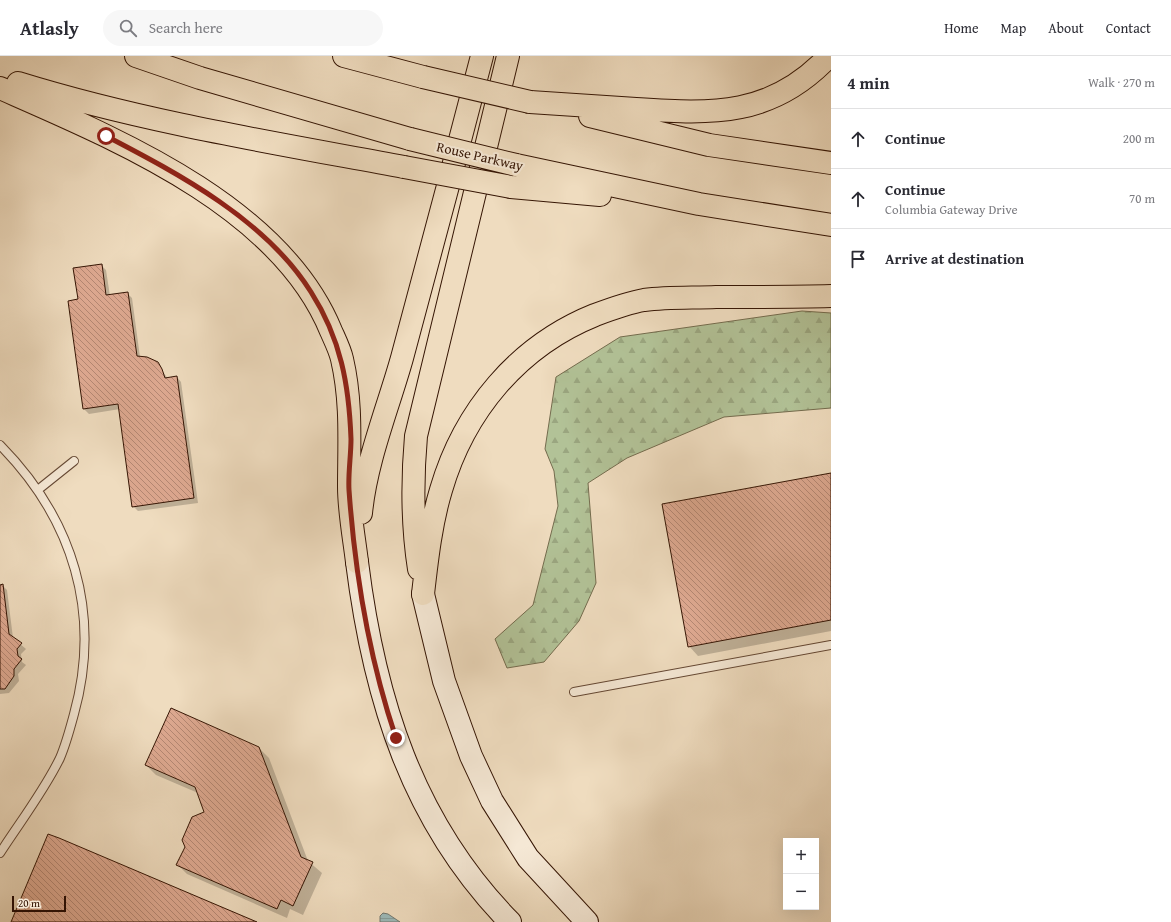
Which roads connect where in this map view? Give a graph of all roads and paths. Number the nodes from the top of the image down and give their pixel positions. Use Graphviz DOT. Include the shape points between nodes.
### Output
graph roads {
  1 [pos="136,56"];
  2 [pos="344,56"];
  3 [pos="482,56"];
  4 [pos="508,56"];
  5 [pos="830,56"];
  6 [pos="0,77"];
  7 [pos="0,88"];
  8 [pos="530,102"];
  9 [pos="831,163"];
  10 [pos="699,204"];
  11 [pos="831,225"];
  12 [pos="831,296"];
  13 [pos="0,445"];
  14 [pos="74,461"];
  15 [pos="39,489"];
  16 [pos="357,562"];
  17 [pos="423,594"];
  18 [pos="831,646"];
  19 [pos="574,692"];
  20 [pos="0,853"];
  21 [pos="510,922"];
  22 [pos="587,922"];
  1 -- 10 [label="main road, Rouse Parkway, bridge" via="200,78 410,139 516,165"];
  2 -- 8 [label="main road, bridge"];
  3 -- 16 [label="main road" via="430,256 364,488"];
  4 -- 17 [label="main road" via="416,436 412,479 414,536"];
  5 -- 8 [label="main road" via="800,82 775,97 752,105 719,111 681,112"];
  6 -- 10 [label="main road, bridge" via="60,96 150,117 511,187"];
  7 -- 16 [label="main road" via="106,136 157,163 237,215 266,239 293,267 325,316 341,357 349,396 349,488"];
  8 -- 9 [label="main road" via="709,145"];
  10 -- 11 [label="main road, Rouse Parkway"];
  12 -- 17 [label="main road" via="644,300 615,307 587,318 548,338 517,362 493,389 469,424 452,458 440,490 430,537"];
  13 -- 15 [label="lane"];
  14 -- 15 [label="lane"];
  15 -- 20 [label="lane" via="59,527 81,590 85,654 78,699 60,758"];
  16 -- 21 [label="street" via="371,654 381,695 405,760 435,823 462,866 484,896"];
  17 -- 22 [label="street" via="444,681 471,756 492,800 528,858"];
  18 -- 19 [label="lane"];
}
